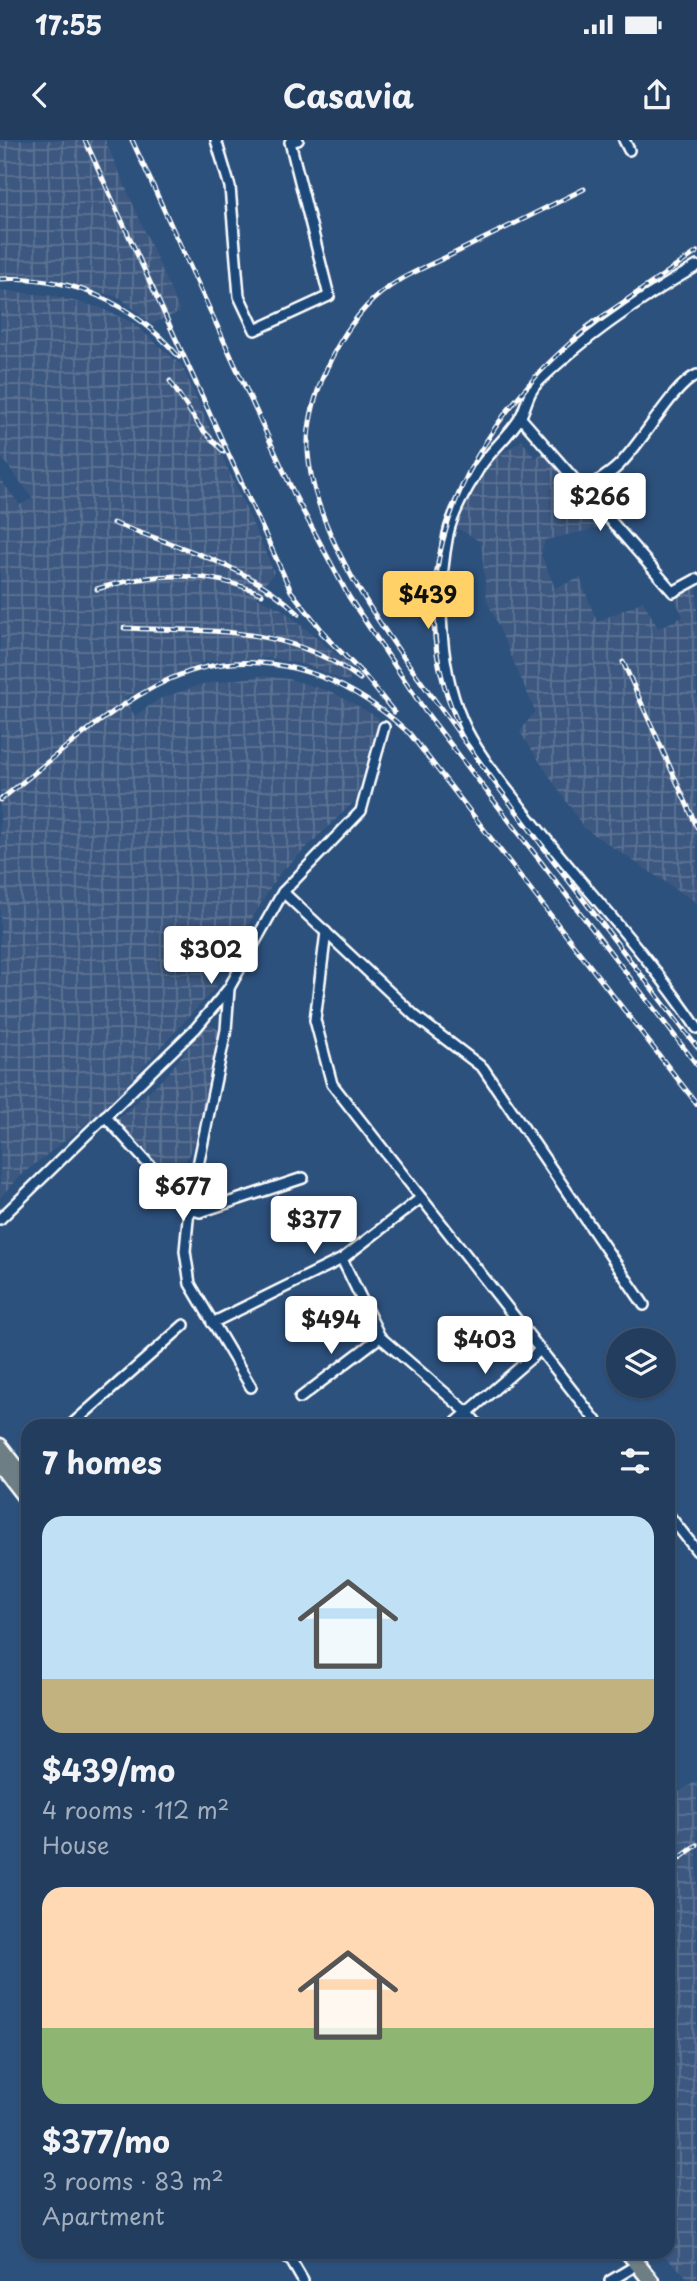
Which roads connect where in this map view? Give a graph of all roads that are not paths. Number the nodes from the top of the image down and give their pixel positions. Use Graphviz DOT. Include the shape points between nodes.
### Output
graph roads {
  1 [pos="216,140"];
  2 [pos="298,140"];
  3 [pos="624,140"];
  4 [pos="629,150"];
  5 [pos="697,266"];
  6 [pos="697,375"];
  7 [pos="520,417"];
  8 [pos="582,492"];
  9 [pos="697,579"];
  10 [pos="384,727"];
  11 [pos="283,892"];
  12 [pos="326,932"];
  13 [pos="229,988"];
  14 [pos="697,1028"];
  15 [pos="105,1116"];
  16 [pos="303,1178"];
  17 [pos="421,1198"];
  18 [pos="189,1209"];
  19 [pos="0,1219"];
  20 [pos="342,1259"];
  21 [pos="644,1305"];
  22 [pos="212,1323"];
  23 [pos="184,1325"];
  24 [pos="380,1337"];
  25 [pos="540,1350"];
  26 [pos="251,1387"];
  27 [pos="300,1398"];
  28 [pos="467,1412"];
  29 [pos="80,1418"];
  30 [pos="460,1419"];
  31 [pos="473,1419"];
  32 [pos="594,1419"];
  33 [pos="0,1446"];
  34 [pos="0,1465"];
  35 [pos="21,1468"];
  36 [pos="21,1492"];
  37 [pos="675,1523"];
  38 [pos="697,1551"];
  39 [pos="288,2259"];
  40 [pos="622,2259"];
  41 [pos="634,2259"];
  42 [pos="635,2275"];
  43 [pos="303,2281"];
  44 [pos="610,2281"];
  45 [pos="651,2281"];
  1 -- 2 [label="street" via="230,187 239,296 255,330 329,296 290,142"];
  3 -- 4 [label="street"];
  5 -- 7 [label="street" via="648,294 589,337 537,383 526,397"];
  6 -- 8 [label="street" via="686,380 618,467"];
  7 -- 8 [label="street"];
  7 -- 14 [label="street" via="480,466 448,534 441,613 454,699 483,758 574,877 616,920"];
  8 -- 9 [label="street" via="673,592"];
  10 -- 11 [label="street" via="361,811"];
  11 -- 12 [label="street"];
  11 -- 13 [label="street"];
  12 -- 17 [label="street" via="314,1020 331,1084"];
  12 -- 21 [label="street" via="415,1016 483,1068"];
  13 -- 15 [label="street" via="196,1028"];
  13 -- 18 [label="street" via="226,1030"];
  15 -- 18 [label="street"];
  15 -- 19 [label="street"];
  16 -- 18 [label="street" via="200,1212"];
  17 -- 20 [label="street"];
  17 -- 25 [label="street"];
  18 -- 22 [label="street" via="185,1251 190,1284"];
  20 -- 22 [label="street"];
  20 -- 24 [label="street"];
  22 -- 26 [label="street"];
  23 -- 29 [label="street"];
  24 -- 27 [label="street"];
  24 -- 28 [label="street"];
  25 -- 28 [label="street"];
  25 -- 32 [label="street"];
  28 -- 30 [label="street"];
  28 -- 31 [label="street"];
  33 -- 35 [label="main road"];
  34 -- 36 [label="main road"];
  37 -- 38 [label="street"];
  39 -- 43 [label="street"];
  40 -- 42 [label="main road"];
  41 -- 45 [label="main road"];
  42 -- 44 [label="street"];
}
